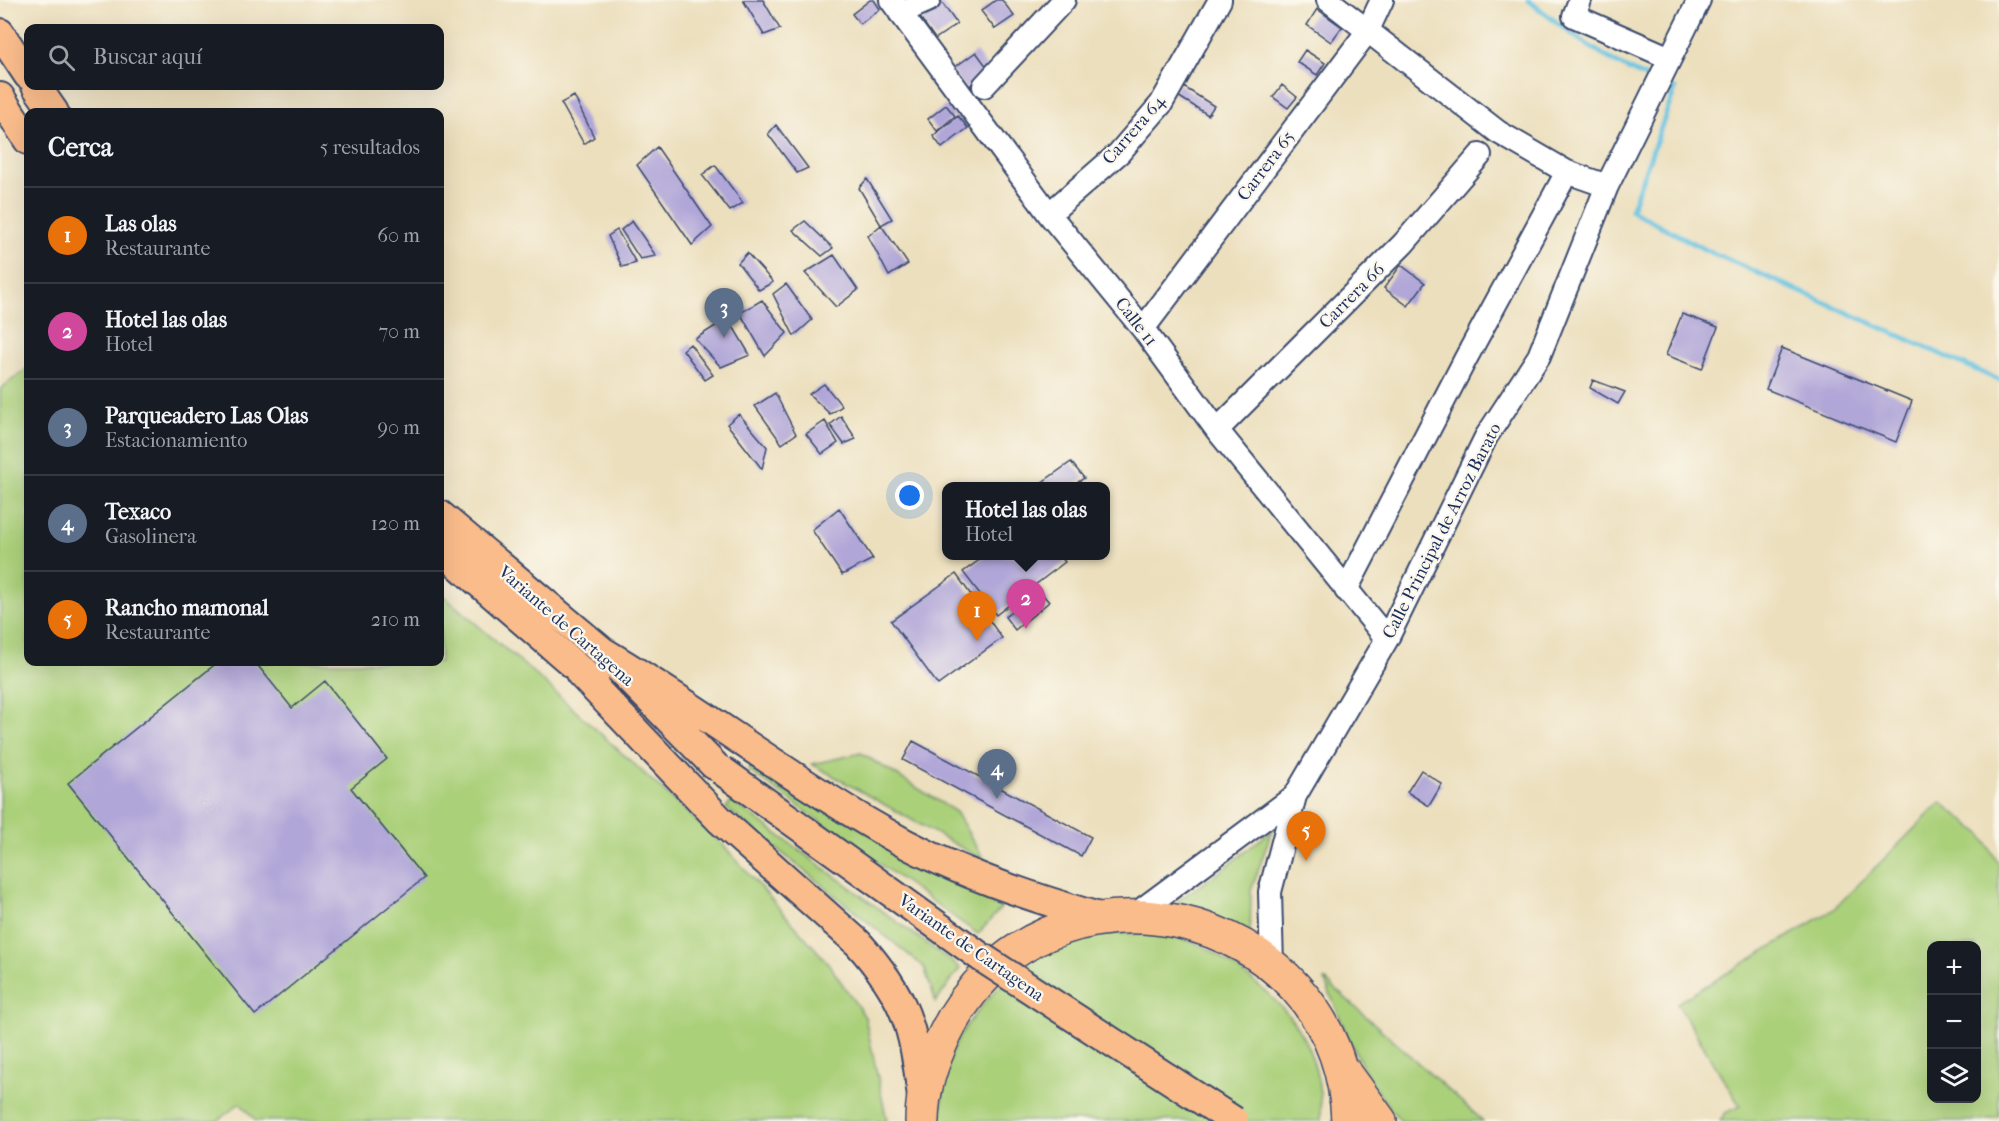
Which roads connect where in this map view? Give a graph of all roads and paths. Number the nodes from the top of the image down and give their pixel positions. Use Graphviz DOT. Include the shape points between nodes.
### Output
graph roads {
  1 [pos="929,0"];
  2 [pos="1064,0"];
  3 [pos="1220,0"];
  4 [pos="1328,0"];
  5 [pos="1382,0"];
  6 [pos="1699,0"];
  7 [pos="896,7"];
  8 [pos="1577,8"];
  9 [pos="1367,32"];
  10 [pos="0,33"];
  11 [pos="1667,64"];
  12 [pos="24,69"];
  13 [pos="984,86"];
  14 [pos="39,90"];
  15 [pos="0,97"];
  16 [pos="51,108"];
  17 [pos="24,134"];
  18 [pos="1480,155"];
  19 [pos="1567,172"];
  20 [pos="1607,186"];
  21 [pos="1049,214"];
  22 [pos="1143,329"];
  23 [pos="1217,430"];
  24 [pos="444,518"];
  25 [pos="444,553"];
  26 [pos="1346,590"];
  27 [pos="1387,639"];
  28 [pos="602,651"];
  29 [pos="580,673"];
  30 [pos="718,768"];
  31 [pos="1295,796"];
  32 [pos="1133,916"];
  33 [pos="1099,917"];
  34 [pos="1272,965"];
  35 [pos="1338,1062"];
  36 [pos="922,1110"];
  37 [pos="1234,1121"];
  38 [pos="1348,1121"];
  39 [pos="1380,1121"];
  1 -- 7 [label="street"];
  2 -- 13 [label="street"];
  3 -- 21 [label="street, Carrera 64" via="1161,104 1119,153"];
  4 -- 9 [label="street"];
  5 -- 9 [label="street, Carrera 65"];
  6 -- 11 [label="street, Calle Principal de Arroz Barato"];
  7 -- 21 [label="street, Calle 11"];
  8 -- 11 [label="street"];
  9 -- 19 [label="street" via="1498,132"];
  9 -- 22 [label="street, Carrera 65"];
  10 -- 12 [label="main road"];
  11 -- 20 [label="street, Calle Principal de Arroz Barato"];
  14 -- 16 [label="main road"];
  15 -- 17 [label="main road"];
  18 -- 23 [label="street, Carrera 66" via="1403,244"];
  19 -- 20 [label="street"];
  19 -- 26 [label="street"];
  20 -- 27 [label="street, Calle Principal de Arroz Barato" via="1539,356 1486,437"];
  21 -- 22 [label="street, Calle 11"];
  22 -- 23 [label="street, Calle 11"];
  23 -- 26 [label="street, Calle 11"];
  24 -- 28 [label="main road, Variante de Cartagena"];
  25 -- 29 [label="main road, Variante de Cartagena"];
  26 -- 27 [label="street, Calle 11"];
  27 -- 31 [label="street, Calle Principal de Arroz Barato"];
  28 -- 30 [label="main road, Variante de Cartagena"];
  28 -- 33 [label="main road" via="883,832 983,880"];
  29 -- 30 [label="main road, Variante de Cartagena"];
  29 -- 36 [label="main road" via="720,820 878,965 896,992 912,1032"];
  30 -- 37 [label="main road, Variante de Cartagena, bridge" via="981,957"];
  31 -- 32 [label="street, Calle Principal de Arroz Barato"];
  31 -- 34 [label="street, Calle Principal de Arroz Barato" via="1270,892"];
  32 -- 33 [label="highway"];
  32 -- 34 [label="highway" via="1170,918 1207,928"];
  33 -- 36 [label="highway" via="1056,930 1016,951 982,980 955,1015 935,1056"];
  34 -- 35 [label="highway" via="1318,1019"];
  35 -- 38 [label="highway"];
  35 -- 39 [label="highway"];
}
